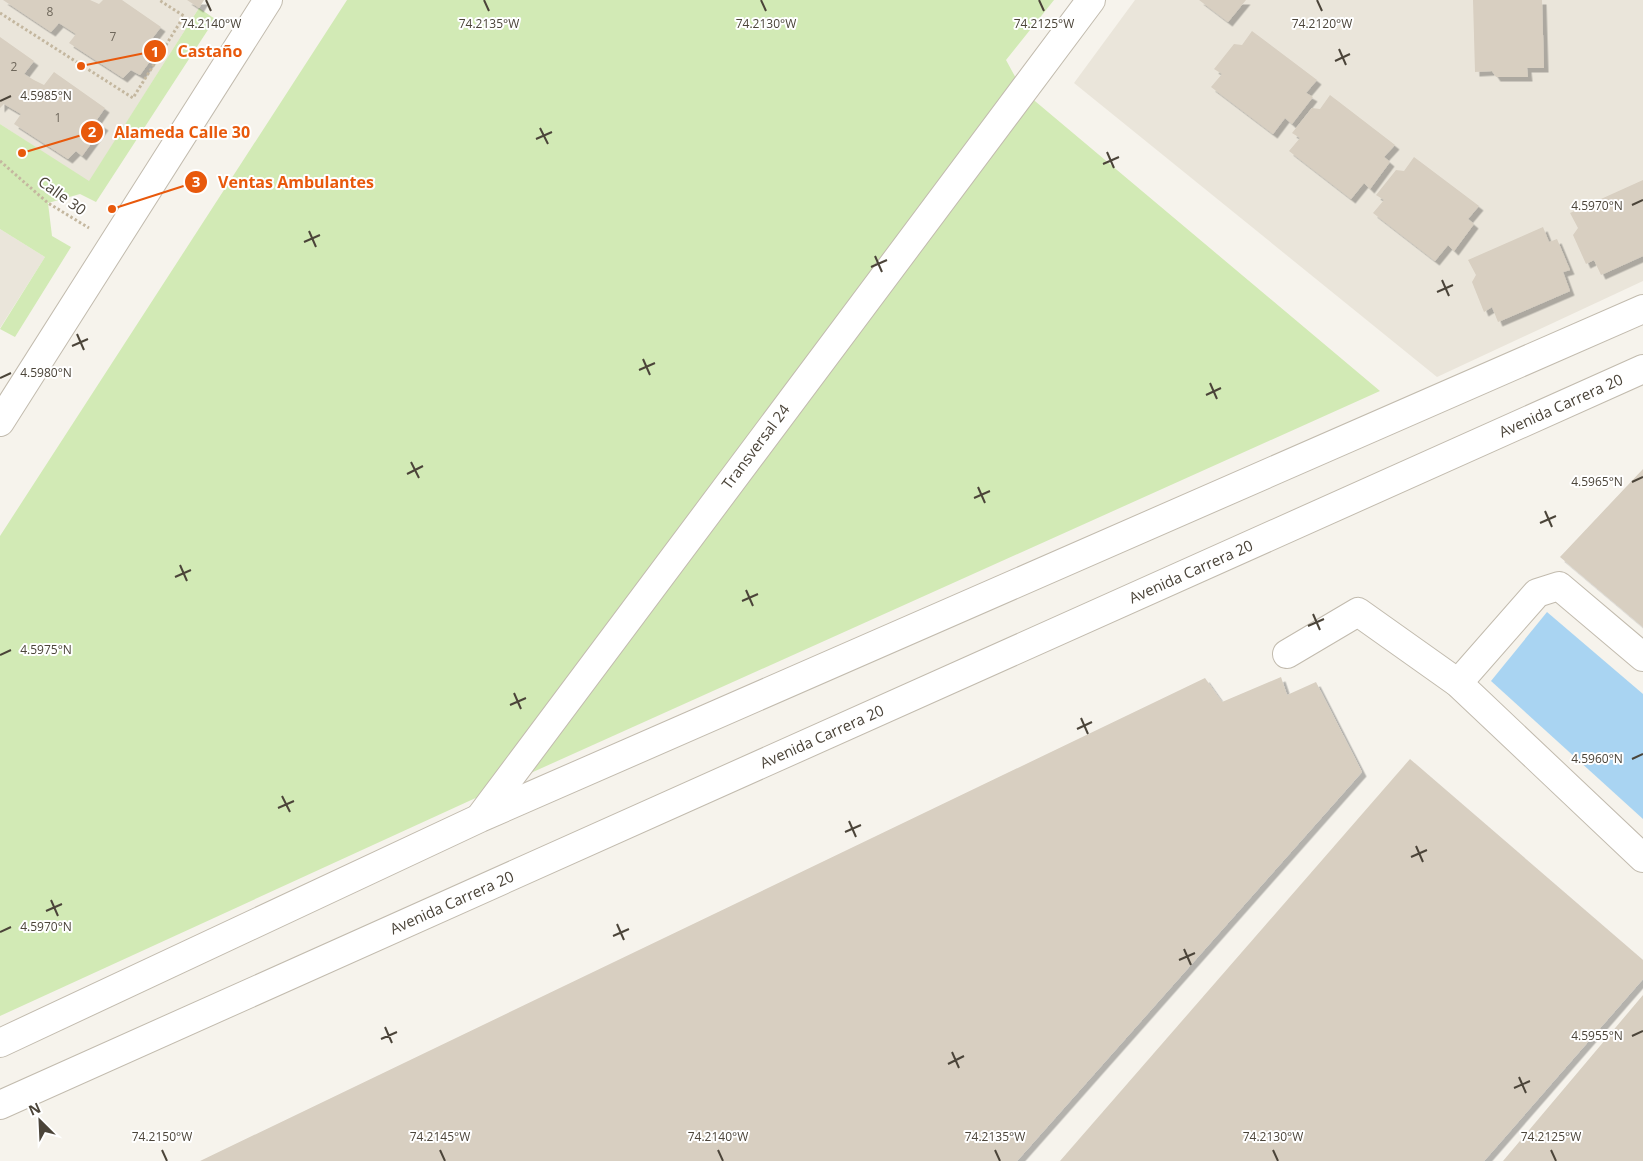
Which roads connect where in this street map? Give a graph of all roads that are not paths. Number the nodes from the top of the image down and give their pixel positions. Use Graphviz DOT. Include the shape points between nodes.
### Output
graph roads {
  1 [pos="268,0"];
  2 [pos="1091,0"];
  3 [pos="1643,309"];
  4 [pos="1643,369"];
  5 [pos="0,422"];
  6 [pos="1287,654"];
  7 [pos="1643,657"];
  8 [pos="1458,683"];
  9 [pos="480,818"];
  10 [pos="1643,858"];
  11 [pos="0,1043"];
  12 [pos="0,1105"];
  1 -- 5 [label="street"];
  2 -- 9 [label="street, Transversal 24"];
  3 -- 9 [label="street"];
  4 -- 12 [label="street, Avenida Carrera 20"];
  6 -- 8 [label="street" via="1358,612"];
  7 -- 8 [label="street" via="1558,586 1537,593"];
  8 -- 10 [label="street"];
  9 -- 11 [label="street"];
}
